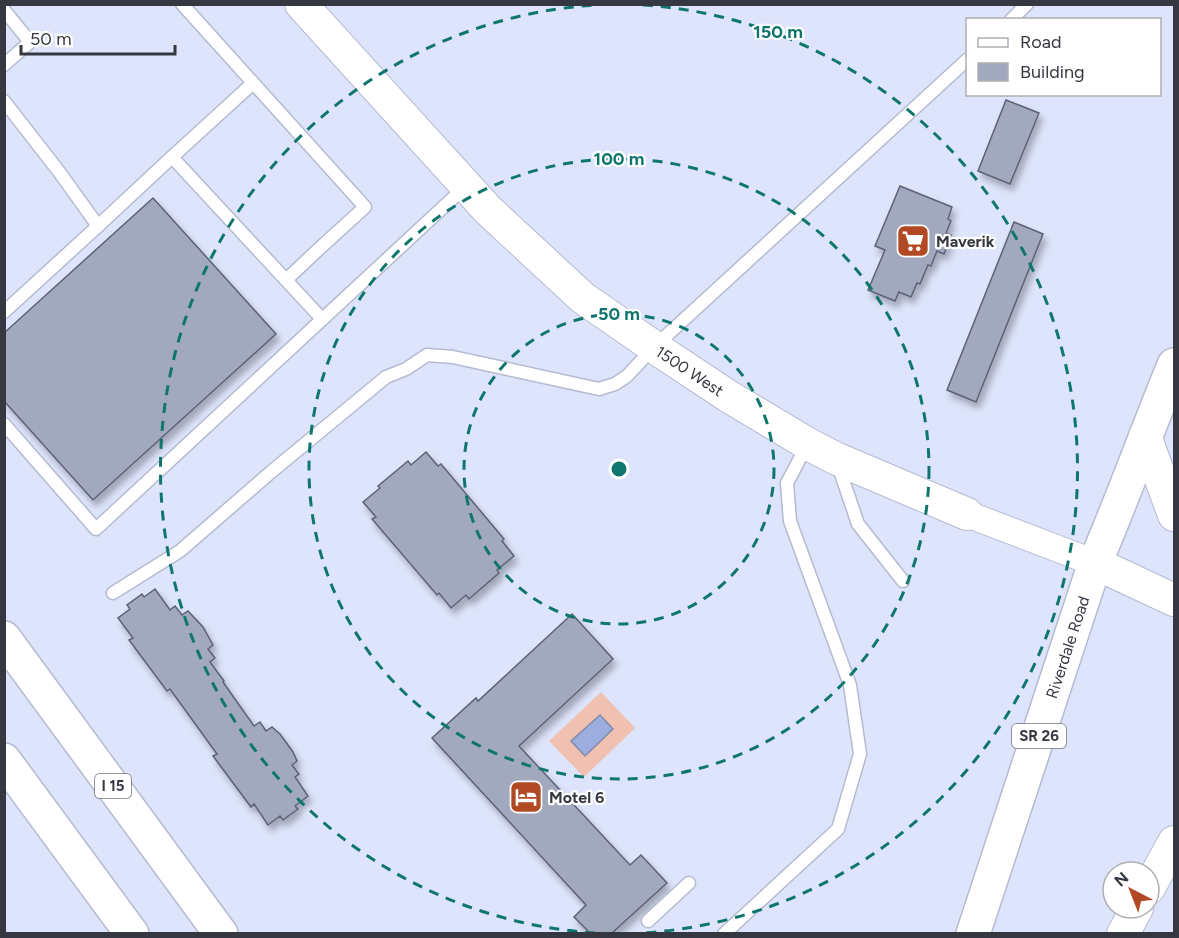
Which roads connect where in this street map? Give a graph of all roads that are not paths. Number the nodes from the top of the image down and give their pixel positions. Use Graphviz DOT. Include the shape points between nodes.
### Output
graph roads {
  1 [pos="182,4"];
  2 [pos="301,4"];
  3 [pos="1027,4"];
  4 [pos="4,10"];
  5 [pos="1013,18"];
  6 [pos="966,61"];
  7 [pos="4,65"];
  8 [pos="253,83"];
  9 [pos="4,101"];
  10 [pos="172,157"];
  11 [pos="466,187"];
  12 [pos="98,226"];
  13 [pos="286,280"];
  14 [pos="4,312"];
  15 [pos="322,320"];
  16 [pos="654,347"];
  17 [pos="1174,365"];
  18 [pos="4,424"];
  19 [pos="1145,435"];
  20 [pos="808,444"];
  21 [pos="835,458"];
  22 [pos="967,514"];
  23 [pos="1174,515"];
  24 [pos="1095,563"];
  25 [pos="903,581"];
  26 [pos="113,592"];
  27 [pos="1174,600"];
  28 [pos="4,638"];
  29 [pos="4,760"];
  30 [pos="1174,842"];
  31 [pos="1161,866"];
  32 [pos="689,883"];
  33 [pos="648,921"];
  34 [pos="730,932"];
  35 [pos="132,933"];
  36 [pos="221,933"];
  37 [pos="973,933"];
  1 -- 8 [label="lane"];
  2 -- 11 [label="street, 1500 West"];
  3 -- 5 [label="lane"];
  4 -- 7 [label="lane" via="30,42"];
  6 -- 16 [label="lane"];
  8 -- 10 [label="lane"];
  8 -- 13 [label="lane" via="365,207"];
  9 -- 12 [label="lane"];
  10 -- 12 [label="lane"];
  10 -- 13 [label="lane"];
  11 -- 15 [label="lane"];
  11 -- 16 [label="street, 1500 West" via="583,298"];
  12 -- 14 [label="lane"];
  13 -- 15 [label="lane"];
  15 -- 18 [label="lane" via="96,529"];
  16 -- 20 [label="street, 1500 West"];
  16 -- 26 [label="lane" via="627,376 599,389 453,357 427,355 386,377 180,551"];
  17 -- 19 [label="main road, Riverdale Road / SR 26"];
  19 -- 23 [label="street"];
  19 -- 24 [label="main road, Riverdale Road / SR 26"];
  20 -- 21 [label="street, 1500 West"];
  20 -- 34 [label="lane" via="787,483 790,521 850,685 860,753 838,829"];
  21 -- 22 [label="street, 1500 West"];
  21 -- 25 [label="lane" via="858,524"];
  22 -- 24 [label="street, 1500 West"];
  24 -- 27 [label="street, 1500 West"];
  24 -- 37 [label="main road, Riverdale Road / SR 26"];
  28 -- 36 [label="main road, I 15"];
  29 -- 35 [label="main road"];
  30 -- 31 [label="street"];
  32 -- 33 [label="lane"];
}
